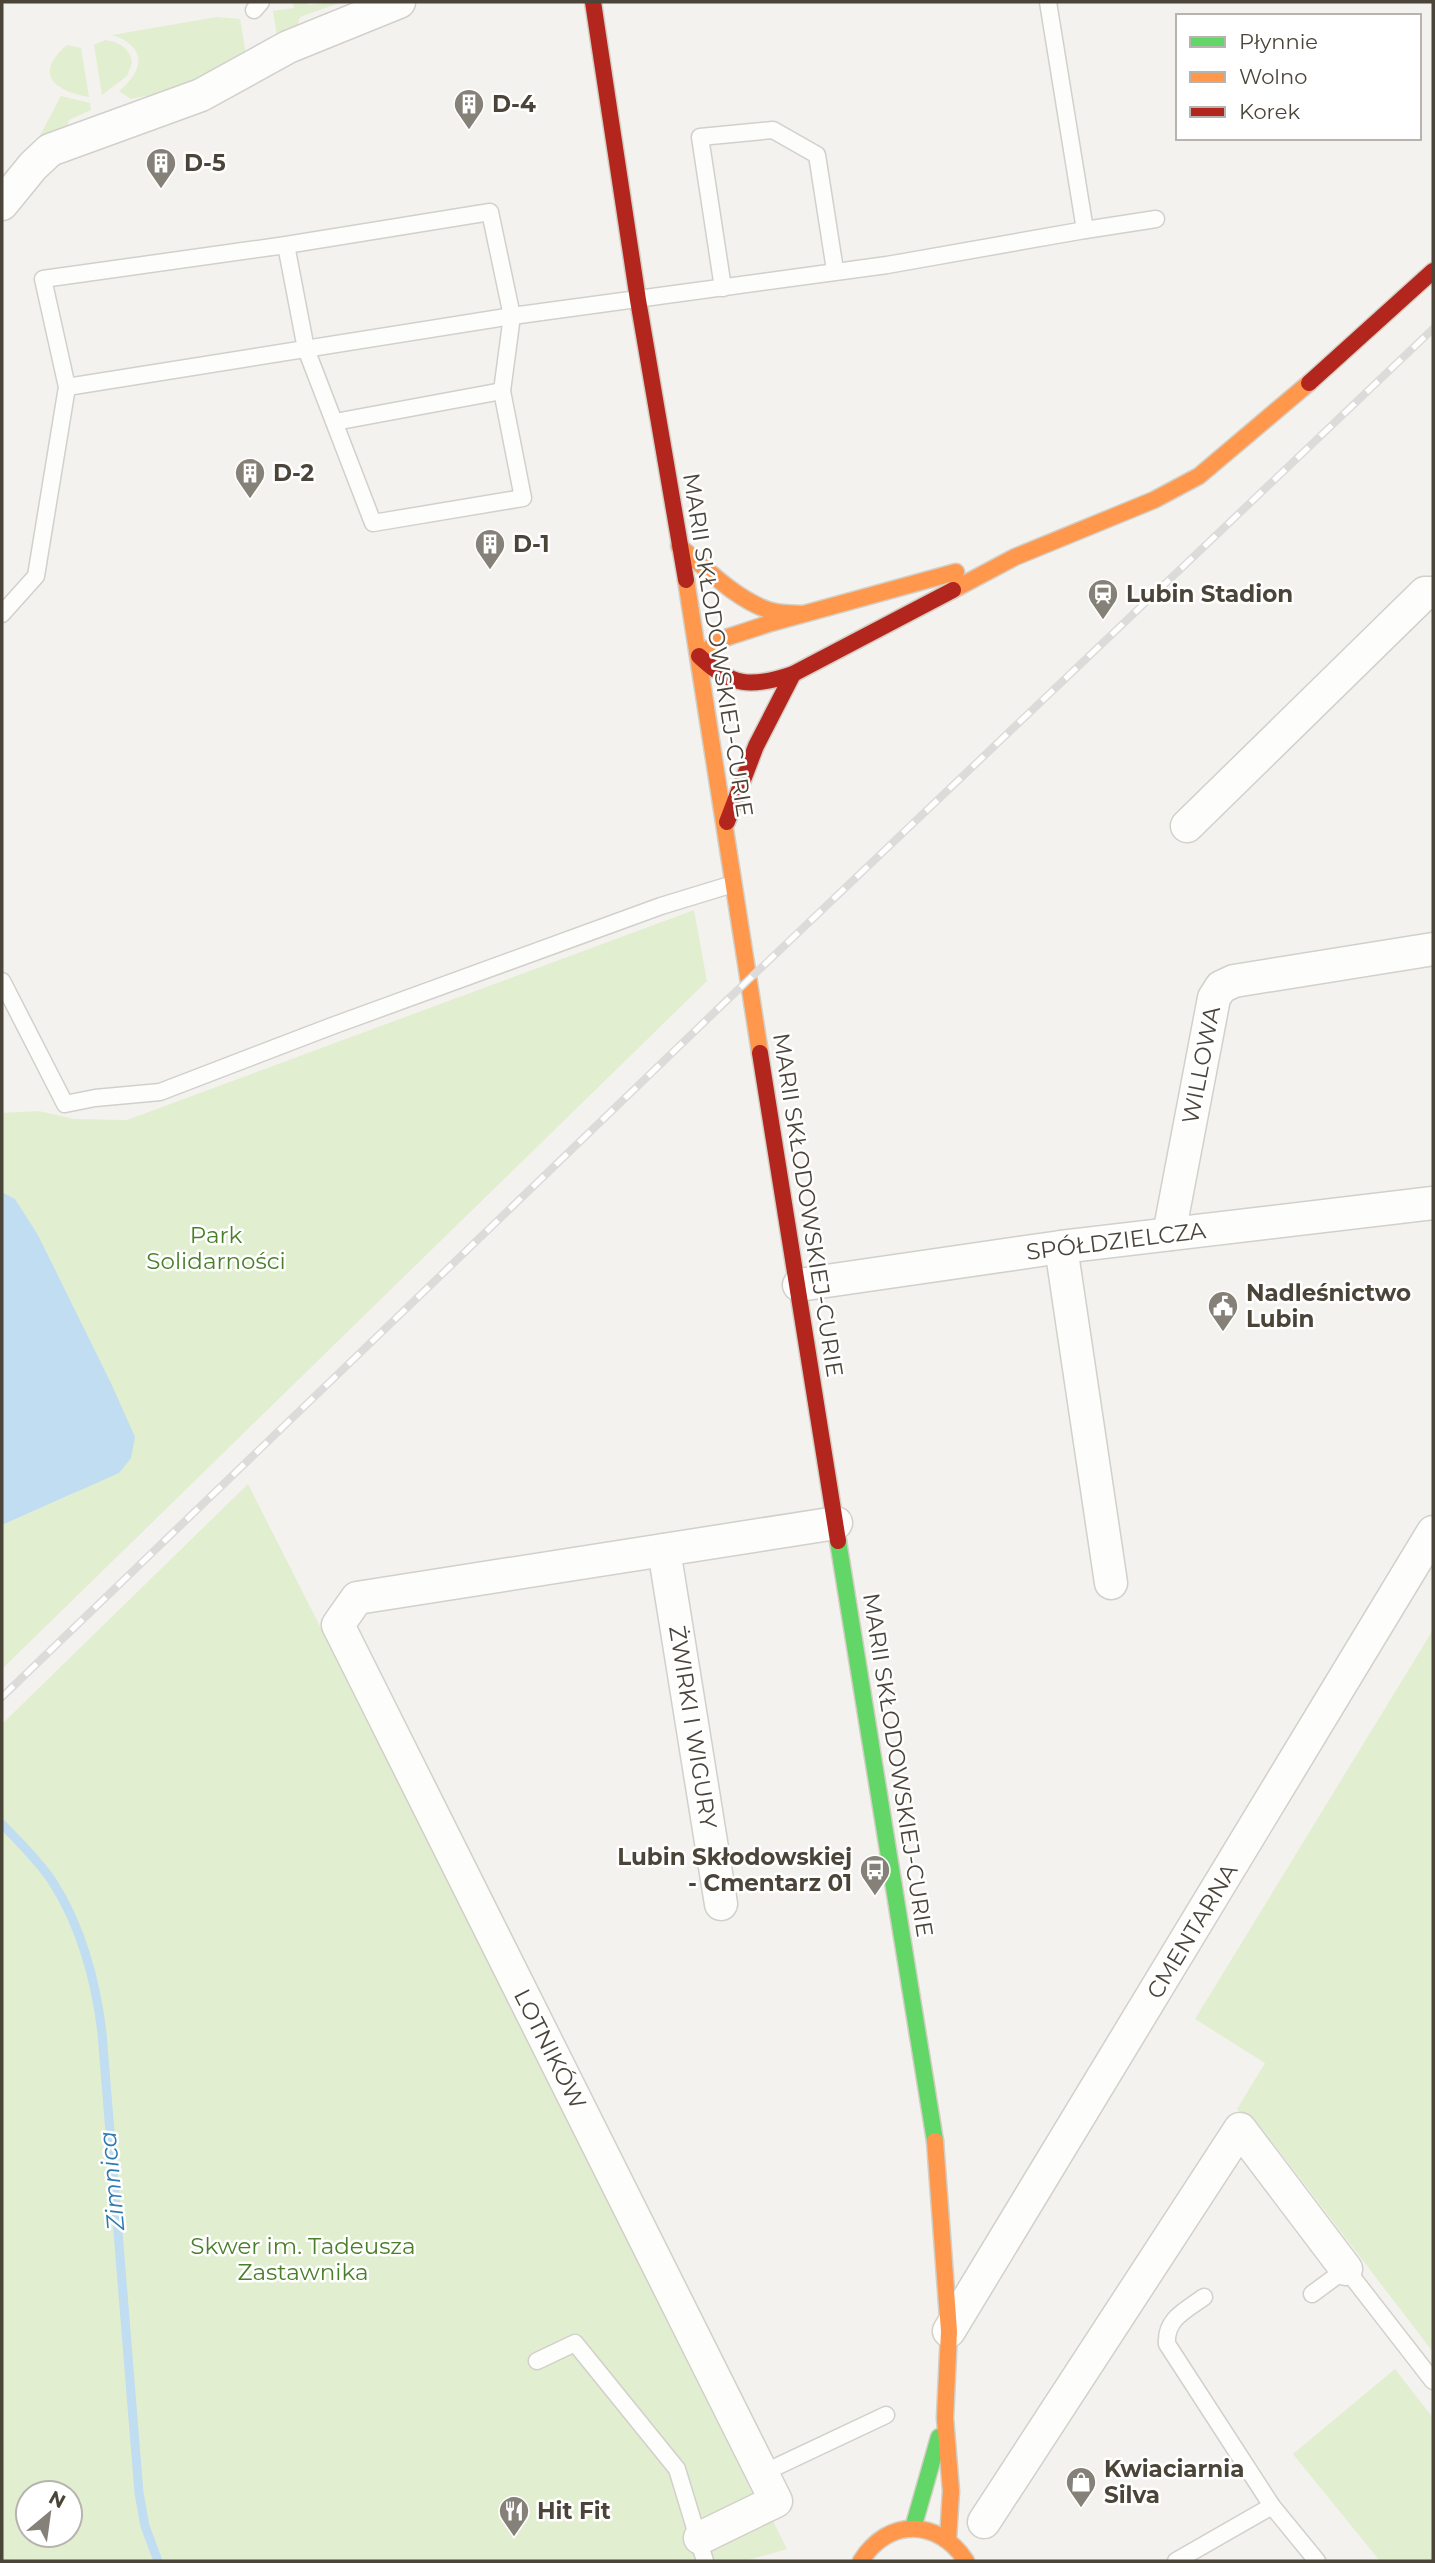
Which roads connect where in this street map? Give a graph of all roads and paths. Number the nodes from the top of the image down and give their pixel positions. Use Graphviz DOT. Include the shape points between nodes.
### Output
graph roads {
  1 [pos="399,2"];
  2 [pos="593,2"];
  3 [pos="1048,2"];
  4 [pos="2,204"];
  5 [pos="1156,219"];
  6 [pos="1085,230"];
  7 [pos="286,245"];
  8 [pos="835,270"];
  9 [pos="1433,271"];
  10 [pos="723,288"];
  11 [pos="638,300"];
  12 [pos="512,316"];
  13 [pos="306,349"];
  14 [pos="67,387"];
  15 [pos="502,391"];
  16 [pos="335,422"];
  17 [pos="679,546"];
  18 [pos="1015,557"];
  19 [pos="1433,593"];
  20 [pos="2,614"];
  21 [pos="801,614"];
  22 [pos="699,656"];
  23 [pos="793,674"];
  24 [pos="1186,826"];
  25 [pos="724,831"];
  26 [pos="733,884"];
  27 [pos="1433,949"];
  28 [pos="2,981"];
  29 [pos="1433,1203"];
  30 [pos="1169,1234"];
  31 [pos="1061,1247"];
  32 [pos="799,1285"];
  33 [pos="836,1523"];
  34 [pos="1433,1532"];
  35 [pos="664,1550"];
  36 [pos="1111,1583"];
  37 [pos="721,1903"];
  38 [pos="1346,2269"];
  39 [pos="1312,2294"];
  40 [pos="1204,2297"];
  41 [pos="948,2331"];
  42 [pos="537,2361"];
  43 [pos="1433,2381"];
  44 [pos="886,2415"];
  45 [pos="945,2418"];
  46 [pos="763,2473"];
  47 [pos="1272,2506"];
  48 [pos="985,2522"];
  49 [pos="913,2528"];
  50 [pos="948,2539"];
  51 [pos="702,2550"];
  52 [pos="861,2561"];
  53 [pos="966,2561"];
  54 [pos="1176,2561"];
  55 [pos="1317,2561"];
  1 -- 4 [label="street" via="288,47 201,95 50,150"];
  2 -- 11 [label="street, MARII SKŁODOWSKIEJ-CURIE"];
  3 -- 6 [label="lane"];
  5 -- 6 [label="lane"];
  6 -- 8 [label="lane"];
  7 -- 12 [label="lane" via="491,212"];
  7 -- 13 [label="lane"];
  7 -- 14 [label="lane" via="43,279"];
  8 -- 10 [label="lane"];
  8 -- 10 [label="lane" via="817,155 773,130 700,136"];
  9 -- 18 [label="street" via="1199,476 1154,500"];
  10 -- 11 [label="lane"];
  11 -- 12 [label="lane"];
  11 -- 17 [label="street, MARII SKŁODOWSKIEJ-CURIE"];
  12 -- 13 [label="lane"];
  12 -- 15 [label="lane"];
  13 -- 14 [label="lane"];
  13 -- 16 [label="lane"];
  14 -- 20 [label="lane" via="36,576"];
  15 -- 16 [label="lane"];
  15 -- 16 [label="lane" via="523,498 373,523"];
  17 -- 21 [label="street" via="758,604"];
  17 -- 22 [label="street, MARII SKŁODOWSKIEJ-CURIE"];
  18 -- 21 [label="street"];
  18 -- 23 [label="street"];
  19 -- 24 [label="street" via="1425,593"];
  21 -- 22 [label="street" via="722,639"];
  22 -- 23 [label="street" via="715,672 738,682 767,683"];
  22 -- 25 [label="street, MARII SKŁODOWSKIEJ-CURIE"];
  23 -- 25 [label="street" via="739,782"];
  25 -- 26 [label="street, MARII SKŁODOWSKIEJ-CURIE"];
  26 -- 28 [label="lane" via="662,906 160,1092 65,1104"];
  26 -- 32 [label="street, MARII SKŁODOWSKIEJ-CURIE"];
  27 -- 30 [label="street, WILLOWA" via="1234,981 1221,987 1214,998"];
  29 -- 30 [label="street, SPÓŁDZIELCZA"];
  30 -- 31 [label="street, SPÓŁDZIELCZA"];
  31 -- 32 [label="street, SPÓŁDZIELCZA"];
  31 -- 36 [label="street"];
  32 -- 33 [label="street, MARII SKŁODOWSKIEJ-CURIE"];
  33 -- 35 [label="street"];
  33 -- 41 [label="street, MARII SKŁODOWSKIEJ-CURIE" via="937,2152"];
  34 -- 41 [label="street, CMENTARNA"];
  35 -- 37 [label="street, ŻWIRKI I WIGURY"];
  35 -- 46 [label="street, LOTNIKÓW" via="357,1598 338,1625"];
  38 -- 39 [label="lane"];
  38 -- 43 [label="lane"];
  38 -- 48 [label="street" via="1240,2129"];
  40 -- 47 [label="lane" via="1174,2319 1166,2333 1167,2344"];
  41 -- 45 [label="street, MARII SKŁODOWSKIEJ-CURIE"];
  42 -- 51 [label="lane" via="575,2343 677,2469"];
  44 -- 46 [label="lane"];
  45 -- 49 [label="street, MARII SKŁODOWSKIEJ-CURIE"];
  45 -- 50 [label="street, MARII SKŁODOWSKIEJ-CURIE" via="951,2491"];
  46 -- 51 [label="street, LOTNIKÓW" via="776,2501"];
  47 -- 54 [label="lane"];
  47 -- 55 [label="lane"];
  49 -- 50 [label="street"];
  49 -- 52 [label="street" via="890,2533 870,2547"];
  50 -- 53 [label="street"];
}
